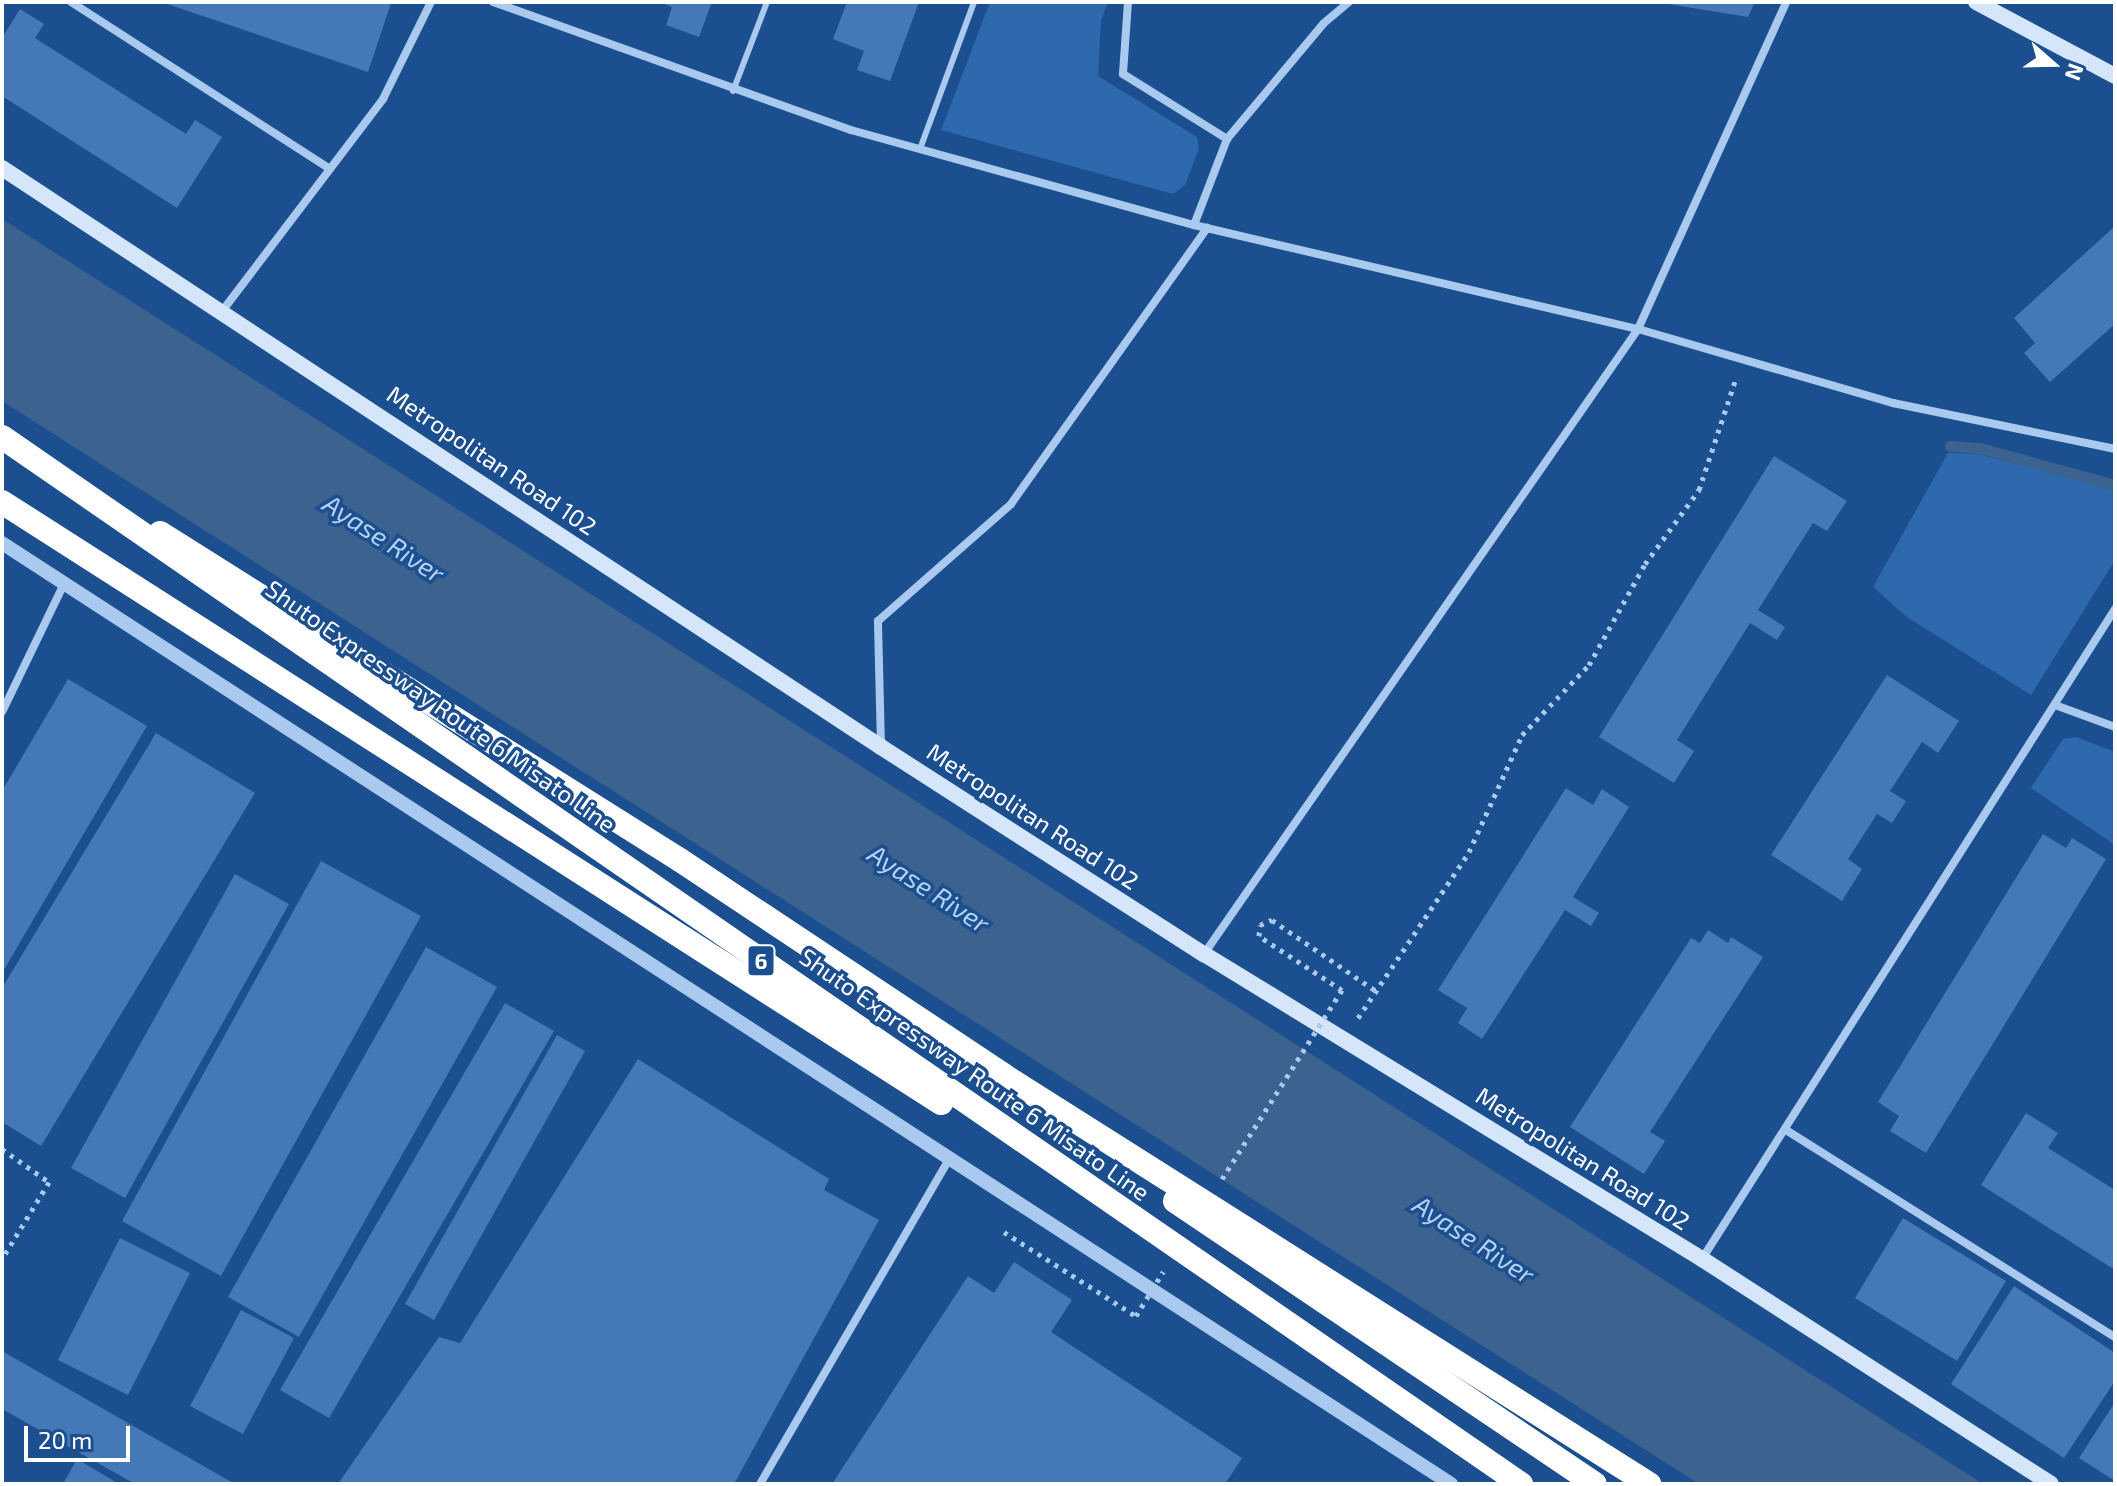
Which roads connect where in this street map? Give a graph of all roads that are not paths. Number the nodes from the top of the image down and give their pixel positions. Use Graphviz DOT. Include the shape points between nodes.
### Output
graph roads {
  1 [pos="71,2"];
  2 [pos="431,2"];
  3 [pos="493,2"];
  4 [pos="767,2"];
  5 [pos="974,2"];
  6 [pos="1128,2"];
  7 [pos="1349,2"];
  8 [pos="1786,2"];
  9 [pos="1976,2"];
  10 [pos="507,4"];
  11 [pos="2115,76"];
  12 [pos="733,91"];
  13 [pos="1227,139"];
  14 [pos="920,149"];
  15 [pos="2,168"];
  16 [pos="330,169"];
  17 [pos="1194,225"];
  18 [pos="1207,228"];
  19 [pos="223,310"];
  20 [pos="1638,329"];
  21 [pos="2,435"];
  22 [pos="2115,449"];
  23 [pos="2,502"];
  24 [pos="2,543"];
  25 [pos="63,586"];
  26 [pos="2115,609"];
  27 [pos="2055,705"];
  28 [pos="2,712"];
  29 [pos="2115,727"];
  30 [pos="881,747"];
  31 [pos="1204,954"];
  32 [pos="1003,1075"];
  33 [pos="1786,1130"];
  34 [pos="950,1158"];
  35 [pos="1702,1259"];
  36 [pos="2115,1337"];
  37 [pos="760,1484"];
  38 [pos="1451,1484"];
  39 [pos="1519,1484"];
  40 [pos="1595,1484"];
  41 [pos="1649,1484"];
  42 [pos="2051,1484"];
  1 -- 16 [label="street"];
  2 -- 16 [label="street" via="383,99"];
  3 -- 10 [label="street"];
  4 -- 12 [label="lane"];
  5 -- 14 [label="lane"];
  6 -- 13 [label="street" via="1123,74"];
  7 -- 13 [label="street" via="1324,23"];
  8 -- 20 [label="street"];
  9 -- 11 [label="main road"];
  10 -- 12 [label="street"];
  12 -- 14 [label="street"];
  13 -- 17 [label="street"];
  14 -- 17 [label="street"];
  15 -- 19 [label="main road, Metropolitan Road 102"];
  16 -- 19 [label="street"];
  17 -- 18 [label="street"];
  18 -- 20 [label="street"];
  18 -- 30 [label="street" via="1011,504 878,621"];
  19 -- 30 [label="main road, Metropolitan Road 102"];
  20 -- 22 [label="street" via="1893,403"];
  20 -- 31 [label="street"];
  21 -- 32 [label="highway, bridge" via="680,860"];
  21 -- 39 [label="highway, Shuto Expressway Route 6 Misato Line / 6, bridge"];
  23 -- 39 [label="highway, Shuto Expressway Route 6 Misato Line / 6, bridge" via="1078,1191"];
  24 -- 25 [label="street"];
  25 -- 28 [label="street"];
  25 -- 34 [label="street"];
  26 -- 27 [label="street"];
  27 -- 29 [label="street"];
  27 -- 33 [label="street"];
  30 -- 31 [label="main road, Metropolitan Road 102"];
  31 -- 35 [label="main road, Metropolitan Road 102"];
  32 -- 40 [label="highway, bridge" via="1239,1248"];
  32 -- 41 [label="highway, bridge"];
  33 -- 35 [label="street"];
  33 -- 36 [label="street"];
  34 -- 37 [label="street"];
  34 -- 38 [label="street"];
  35 -- 42 [label="main road, Metropolitan Road 102"];
}
